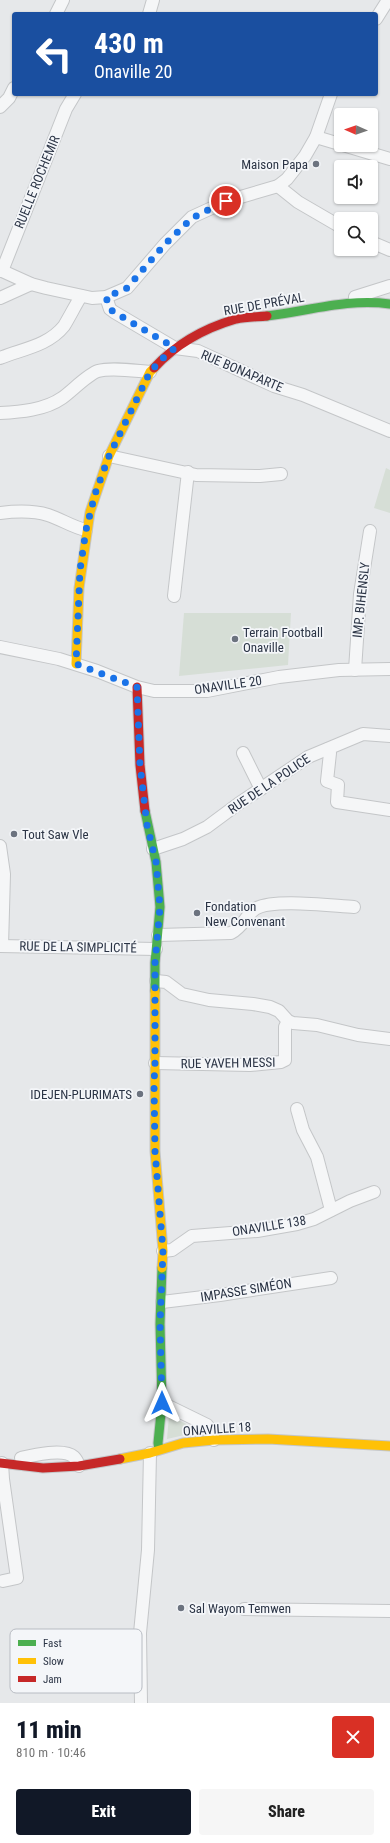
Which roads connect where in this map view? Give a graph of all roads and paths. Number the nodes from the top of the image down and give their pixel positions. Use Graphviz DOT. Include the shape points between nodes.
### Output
graph roads {
  1 [pos="63,0"];
  2 [pos="153,0"];
  3 [pos="388,0"];
  4 [pos="57,12"];
  5 [pos="150,12"];
  6 [pos="378,16"];
  7 [pos="12,92"];
  8 [pos="74,96"];
  9 [pos="330,96"];
  10 [pos="0,107"];
  11 [pos="316,137"];
  12 [pos="390,159"];
  13 [pos="278,186"];
  14 [pos="334,223"];
  15 [pos="378,245"];
  16 [pos="390,250"];
  17 [pos="1,270"];
  18 [pos="31,284"];
  19 [pos="388,287"];
  20 [pos="81,296"];
  21 [pos="106,297"];
  22 [pos="0,298"];
  23 [pos="343,303"];
  24 [pos="390,304"];
  25 [pos="175,348"];
  26 [pos="0,358"];
  27 [pos="150,372"];
  28 [pos="0,413"];
  29 [pos="390,430"];
  30 [pos="109,456"];
  31 [pos="188,472"];
  32 [pos="281,474"];
  33 [pos="0,513"];
  34 [pos="86,530"];
  35 [pos="370,531"];
  36 [pos="174,596"];
  37 [pos="0,646"];
  38 [pos="76,664"];
  39 [pos="390,669"];
  40 [pos="355,670"];
  41 [pos="137,687"];
  42 [pos="390,736"];
  43 [pos="328,749"];
  44 [pos="243,753"];
  45 [pos="262,789"];
  46 [pos="390,810"];
  47 [pos="0,846"];
  48 [pos="153,849"];
  49 [pos="354,907"];
  50 [pos="158,935"];
  51 [pos="1,946"];
  52 [pos="156,949"];
  53 [pos="156,981"];
  54 [pos="288,1021"];
  55 [pos="390,1039"];
  56 [pos="155,1063"];
  57 [pos="297,1109"];
  58 [pos="374,1192"];
  59 [pos="331,1210"];
  60 [pos="163,1251"];
  61 [pos="331,1278"];
  62 [pos="162,1302"];
  63 [pos="162,1403"];
  64 [pos="214,1440"];
  65 [pos="390,1446"];
  66 [pos="155,1451"];
  67 [pos="21,1458"];
  68 [pos="1,1463"];
  69 [pos="79,1466"];
  70 [pos="3,1581"];
  71 [pos="244,1609"];
  72 [pos="390,1611"];
  73 [pos="140,1629"];
  74 [pos="141,1693"];
  75 [pos="141,1703"];
  1 -- 4 [label="street"];
  2 -- 5 [label="street"];
  3 -- 6 [label="street"];
  7 -- 10 [label="street"];
  8 -- 17 [label="street, RUELLE ROCHEMIR" via="66,109"];
  9 -- 11 [label="street"];
  11 -- 12 [label="street"];
  11 -- 13 [label="street" via="305,156"];
  13 -- 14 [label="street" via="298,202"];
  13 -- 21 [label="street" via="226,201 192,218 165,244 127,288"];
  15 -- 16 [label="street"];
  17 -- 18 [label="street"];
  18 -- 20 [label="street"];
  18 -- 22 [label="street"];
  19 -- 23 [label="street" via="346,299"];
  19 -- 24 [label="street" via="386,294"];
  20 -- 21 [label="street"];
  20 -- 26 [label="street" via="56,334 40,344"];
  21 -- 25 [label="street, RUE BONAPARTE" via="110,309 114,312"];
  23 -- 24 [label="street, RUE DE PRÉVAL"];
  23 -- 25 [label="street, RUE DE PRÉVAL" via="237,319 200,333"];
  25 -- 27 [label="street, RUE DE PRÉVAL"];
  25 -- 29 [label="street, RUE BONAPARTE" via="198,352 274,386"];
  27 -- 28 [label="street" via="99,371 52,404"];
  27 -- 30 [label="street, RUE DE PRÉVAL"];
  30 -- 31 [label="street"];
  30 -- 34 [label="street, RUE DE PRÉVAL" via="95,494"];
  31 -- 32 [label="street" via="209,476"];
  31 -- 36 [label="street"];
  33 -- 34 [label="street" via="27,511 48,515"];
  34 -- 38 [label="street, RUE DE PRÉVAL" via="79,588"];
  35 -- 40 [label="street, IMP. BIHENSLY" via="360,594"];
  37 -- 38 [label="street, ONAVILLE 20"];
  38 -- 41 [label="street, ONAVILLE 20"];
  39 -- 40 [label="street, ONAVILLE 20"];
  40 -- 41 [label="street, ONAVILLE 20" via="279,677 207,691 154,691"];
  41 -- 48 [label="street" via="140,765 147,825"];
  42 -- 43 [label="street, RUE DE LA POLICE" via="363,734"];
  43 -- 45 [label="street, RUE DE LA POLICE" via="308,757"];
  43 -- 46 [label="street" via="330,753 327,781 338,785 337,802"];
  44 -- 45 [label="street"];
  45 -- 48 [label="street, RUE DE LA POLICE" via="202,830"];
  47 -- 51 [label="street" via="4,874"];
  48 -- 50 [label="street" via="160,907"];
  49 -- 50 [label="street" via="287,904 262,906 255,909 239,929 231,933"];
  50 -- 52 [label="street"];
  51 -- 52 [label="street, RUE DE LA SIMPLICITÉ"];
  52 -- 53 [label="street"];
  53 -- 54 [label="street" via="166,982 182,994 209,1000 262,1005 279,1012"];
  53 -- 56 [label="street"];
  54 -- 55 [label="street"];
  54 -- 56 [label="street, RUE YAVEH MESSI" via="285,1028 285,1060 282,1062 250,1065"];
  56 -- 60 [label="street" via="155,1151"];
  57 -- 59 [label="street" via="303,1130 317,1157"];
  58 -- 59 [label="street, ONAVILLE 138"];
  59 -- 60 [label="street, ONAVILLE 138" via="314,1219 278,1228 192,1236 172,1250"];
  60 -- 62 [label="street"];
  61 -- 62 [label="street, IMPASSE SIMÉON"];
  62 -- 63 [label="street"];
  63 -- 64 [label="street" via="207,1425"];
  63 -- 66 [label="street"];
  64 -- 65 [label="street, ONAVILLE 18" via="273,1439"];
  64 -- 66 [label="street, ONAVILLE 18" via="183,1443"];
  66 -- 69 [label="street, ONAVILLE 18"];
  66 -- 73 [label="street"];
  67 -- 69 [label="street" via="45,1453 69,1455 75,1458"];
  68 -- 69 [label="street, ONAVILLE 18" via="43,1468"];
  68 -- 70 [label="street" via="17,1578"];
  71 -- 72 [label="street"];
  74 -- 75 [label="street"];
}
